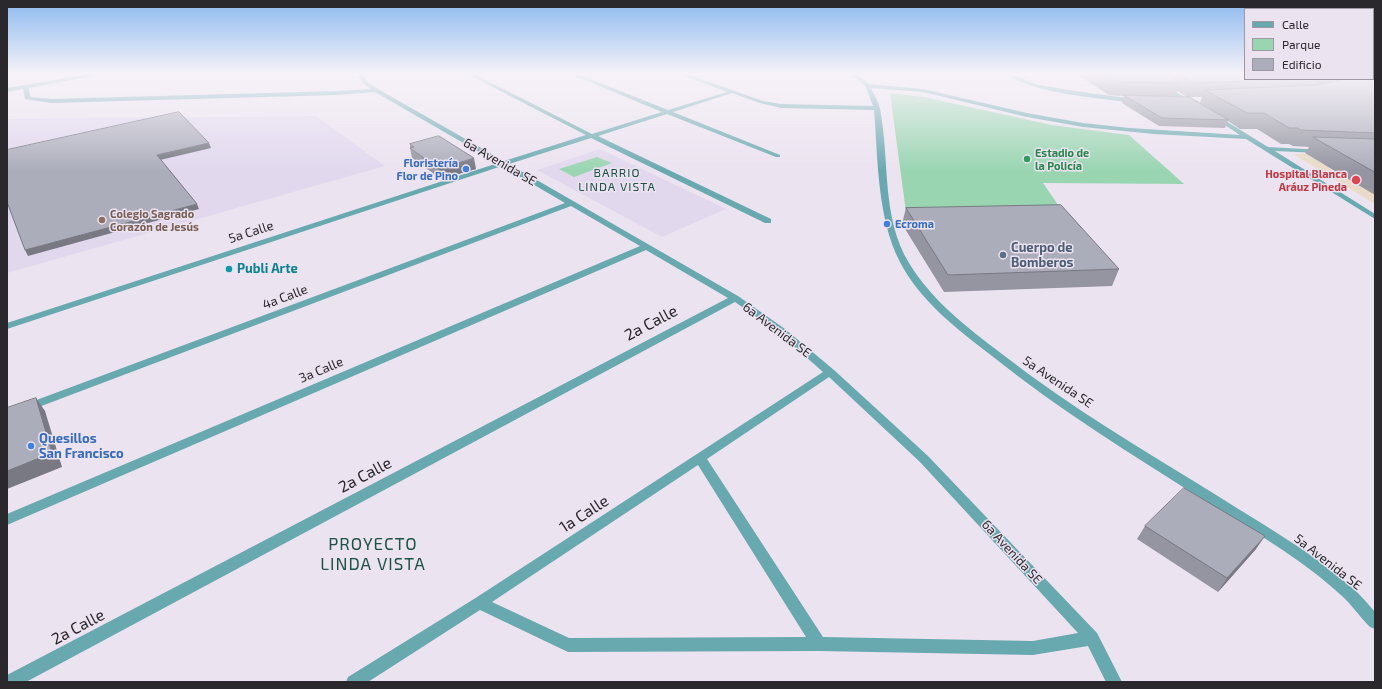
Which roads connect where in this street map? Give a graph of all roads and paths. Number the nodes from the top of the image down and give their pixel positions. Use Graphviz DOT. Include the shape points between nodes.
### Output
graph roads {
  1 [pos="404,106"];
  2 [pos="533,106"];
  3 [pos="652,106"];
  4 [pos="685,106"];
  5 [pos="788,106"];
  6 [pos="992,106"];
  7 [pos="877,108"];
  8 [pos="667,112"];
  9 [pos="1209,114"];
  10 [pos="590,135"];
  11 [pos="1249,137"];
  12 [pos="1268,149"];
  13 [pos="1330,151"];
  14 [pos="778,156"];
  15 [pos="502,164"];
  16 [pos="572,203"];
  17 [pos="1375,217"];
  18 [pos="768,221"];
  19 [pos="647,246"];
  20 [pos="735,298"];
  21 [pos="7,326"];
  22 [pos="830,372"];
  23 [pos="7,415"];
  24 [pos="700,458"];
  25 [pos="7,520"];
  26 [pos="479,603"];
  27 [pos="1375,622"];
  28 [pos="1092,638"];
  29 [pos="819,644"];
  30 [pos="10,682"];
  31 [pos="354,682"];
  32 [pos="1114,682"];
  1 -- 15 [label="street, 6a Avenida SE"];
  2 -- 10 [label="street"];
  3 -- 8 [label="street"];
  4 -- 8 [label="street, 5a Calle"];
  5 -- 7 [label="street"];
  6 -- 11 [label="street" via="1051,120 1094,126 1172,134"];
  7 -- 27 [label="street, 5a Avenida SE" via="890,227 904,262 923,289 958,325 1018,373 1317,567 1347,592"];
  8 -- 10 [label="street, 5a Calle"];
  8 -- 14 [label="street"];
  9 -- 11 [label="street"];
  10 -- 15 [label="street, 5a Calle"];
  10 -- 18 [label="street"];
  11 -- 12 [label="street"];
  12 -- 13 [label="street"];
  12 -- 17 [label="street"];
  15 -- 16 [label="street, 6a Avenida SE"];
  15 -- 21 [label="street, 5a Calle"];
  16 -- 19 [label="street, 6a Avenida SE"];
  16 -- 23 [label="street, 4a Calle"];
  19 -- 20 [label="street, 6a Avenida SE"];
  19 -- 25 [label="street, 3a Calle"];
  20 -- 22 [label="street, 6a Avenida SE" via="782,331"];
  20 -- 30 [label="street, 2a Calle"];
  22 -- 24 [label="street, 1a Calle"];
  22 -- 28 [label="street, 6a Avenida SE" via="924,459"];
  24 -- 26 [label="street, 1a Calle"];
  24 -- 29 [label="street"];
  26 -- 29 [label="street" via="568,645"];
  26 -- 31 [label="street, 1a Calle"];
  28 -- 29 [label="street" via="1033,648"];
  28 -- 32 [label="street, 6a Avenida SE"];
}
